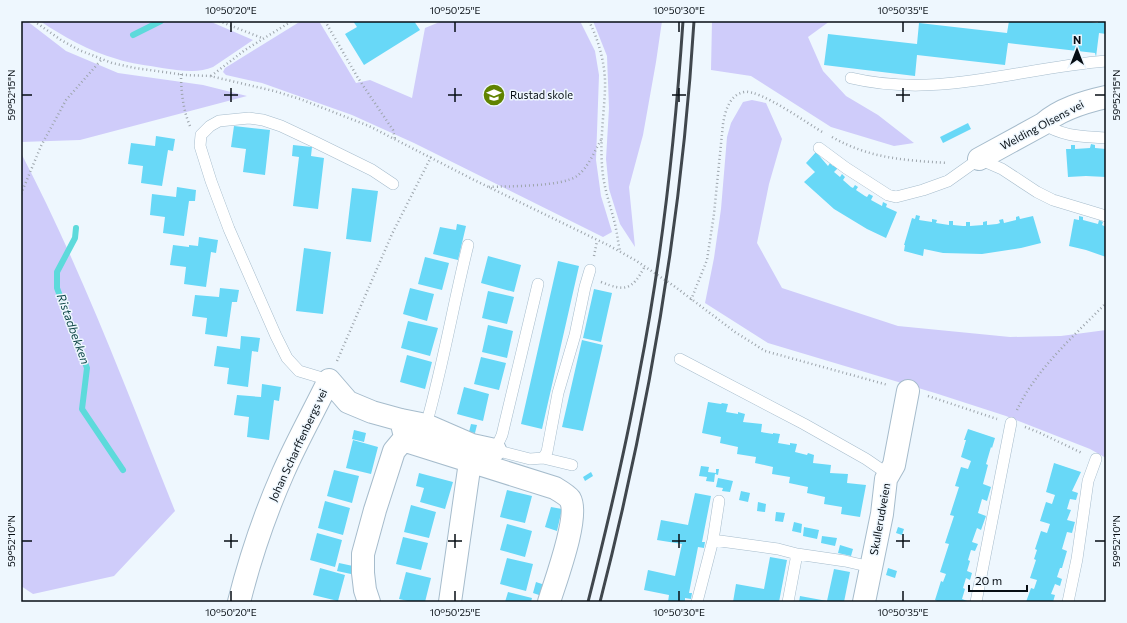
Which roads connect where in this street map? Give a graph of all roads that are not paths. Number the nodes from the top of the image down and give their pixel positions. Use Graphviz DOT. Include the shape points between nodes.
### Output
graph roads {
  1 [pos="1106,61"];
  2 [pos="851,78"];
  3 [pos="1106,97"];
  4 [pos="1043,124"];
  5 [pos="1106,138"];
  6 [pos="819,148"];
  7 [pos="979,159"];
  8 [pos="393,184"];
  9 [pos="1106,216"];
  10 [pos="468,245"];
  11 [pos="589,274"];
  12 [pos="538,284"];
  13 [pos="680,359"];
  14 [pos="329,380"];
  15 [pos="908,391"];
  16 [pos="1011,423"];
  17 [pos="426,425"];
  18 [pos="403,429"];
  19 [pos="495,450"];
  20 [pos="543,458"];
  21 [pos="1096,459"];
  22 [pos="470,462"];
  23 [pos="572,465"];
  24 [pos="886,479"];
  25 [pos="719,501"];
  26 [pos="713,540"];
  27 [pos="797,554"];
  28 [pos="871,567"];
  29 [pos="239,602"];
  30 [pos="369,602"];
  31 [pos="450,602"];
  32 [pos="549,602"];
  33 [pos="697,602"];
  34 [pos="788,602"];
  35 [pos="864,602"];
  36 [pos="976,602"];
  37 [pos="1068,602"];
  1 -- 2 [label="lane" via="944,85 888,85"];
  3 -- 4 [label="street, Welding Olsens vei" via="1082,102"];
  4 -- 5 [label="lane" via="1071,136"];
  4 -- 7 [label="street, Welding Olsens vei"];
  6 -- 7 [label="lane" via="888,195 896,197 948,181"];
  7 -- 9 [label="lane" via="1002,169 1053,200"];
  8 -- 14 [label="lane" via="372,170 322,145 263,120 249,118 219,121 202,135 200,146 210,181 278,341 287,358 299,371"];
  10 -- 17 [label="lane"];
  11 -- 20 [label="lane" via="558,393 547,452"];
  12 -- 19 [label="lane" via="502,435"];
  13 -- 24 [label="lane" via="866,459 882,470"];
  14 -- 18 [label="street" via="348,402"];
  14 -- 29 [label="street, Johan Scharffenbergs vei" via="283,474 262,526"];
  15 -- 24 [label="street, Skullerudveien" via="894,465"];
  16 -- 36 [label="lane"];
  17 -- 18 [label="street"];
  17 -- 19 [label="street" via="472,445"];
  18 -- 22 [label="street" via="406,441"];
  18 -- 30 [label="street" via="363,554 365,590"];
  19 -- 20 [label="lane" via="530,459"];
  20 -- 23 [label="lane"];
  21 -- 37 [label="lane" via="1088,481"];
  22 -- 31 [label="street"];
  22 -- 32 [label="street" via="555,488 569,498 572,505 570,532"];
  24 -- 28 [label="street, Skullerudveien"];
  25 -- 26 [label="lane"];
  26 -- 27 [label="lane"];
  26 -- 33 [label="lane"];
  27 -- 28 [label="lane"];
  27 -- 34 [label="lane"];
  28 -- 35 [label="street, Skullerudveien"];
}
